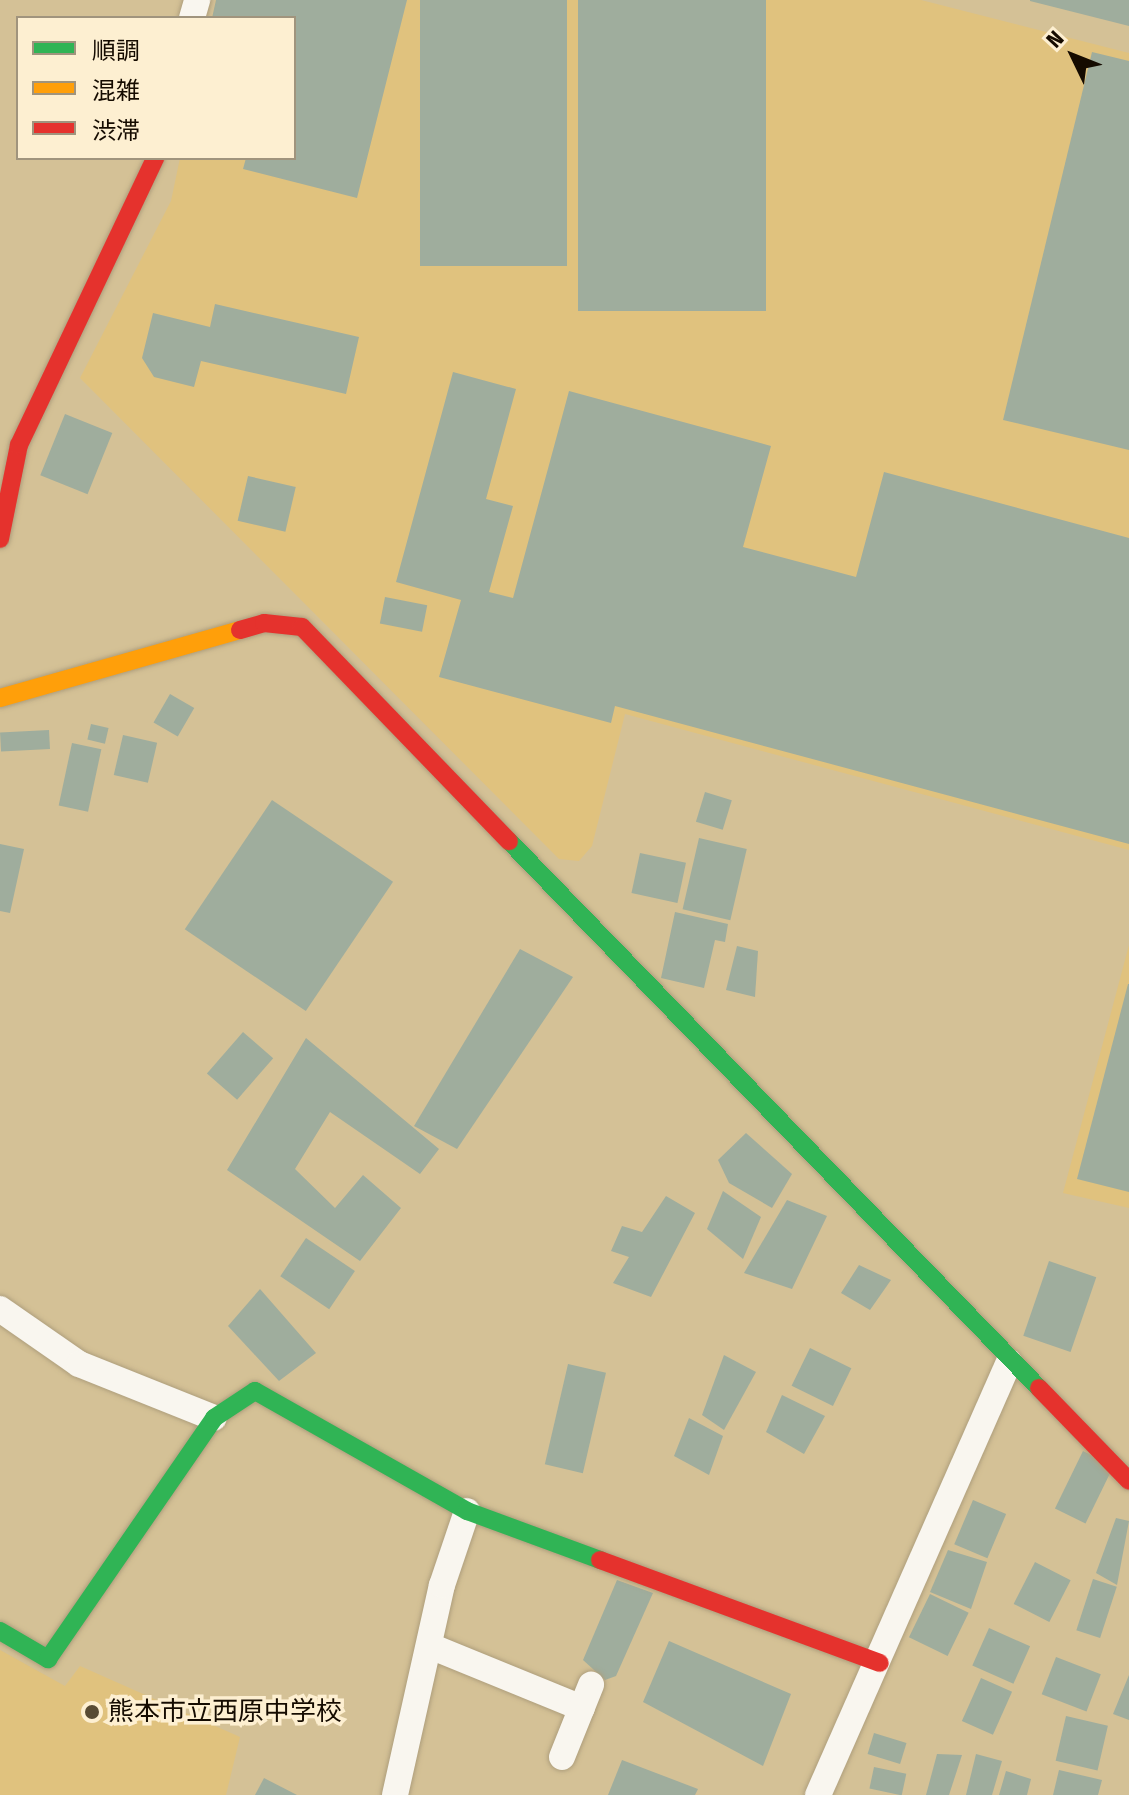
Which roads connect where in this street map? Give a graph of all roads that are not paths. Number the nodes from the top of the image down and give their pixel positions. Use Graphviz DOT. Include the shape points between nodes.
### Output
graph roads {
  1 [pos="154,160"];
  2 [pos="0,539"];
  3 [pos="0,698"];
  4 [pos="0,1309"];
  5 [pos="1009,1362"];
  6 [pos="214,1418"];
  7 [pos="1129,1481"];
  8 [pos="467,1511"];
  9 [pos="0,1631"];
  10 [pos="430,1646"];
  11 [pos="880,1663"];
  12 [pos="562,1757"];
  13 [pos="395,1795"];
  14 [pos="818,1795"];
  1 -- 2 [label="street" via="145,192 19,445"];
  3 -- 5 [label="street" via="264,623 302,627"];
  4 -- 6 [label="street" via="79,1364"];
  5 -- 7 [label="street"];
  5 -- 11 [label="street"];
  6 -- 8 [label="street" via="255,1391"];
  6 -- 9 [label="street" via="48,1659"];
  8 -- 10 [label="street"];
  8 -- 11 [label="street"];
  10 -- 12 [label="street" via="586,1696"];
  10 -- 13 [label="street"];
  11 -- 14 [label="street"];
}
